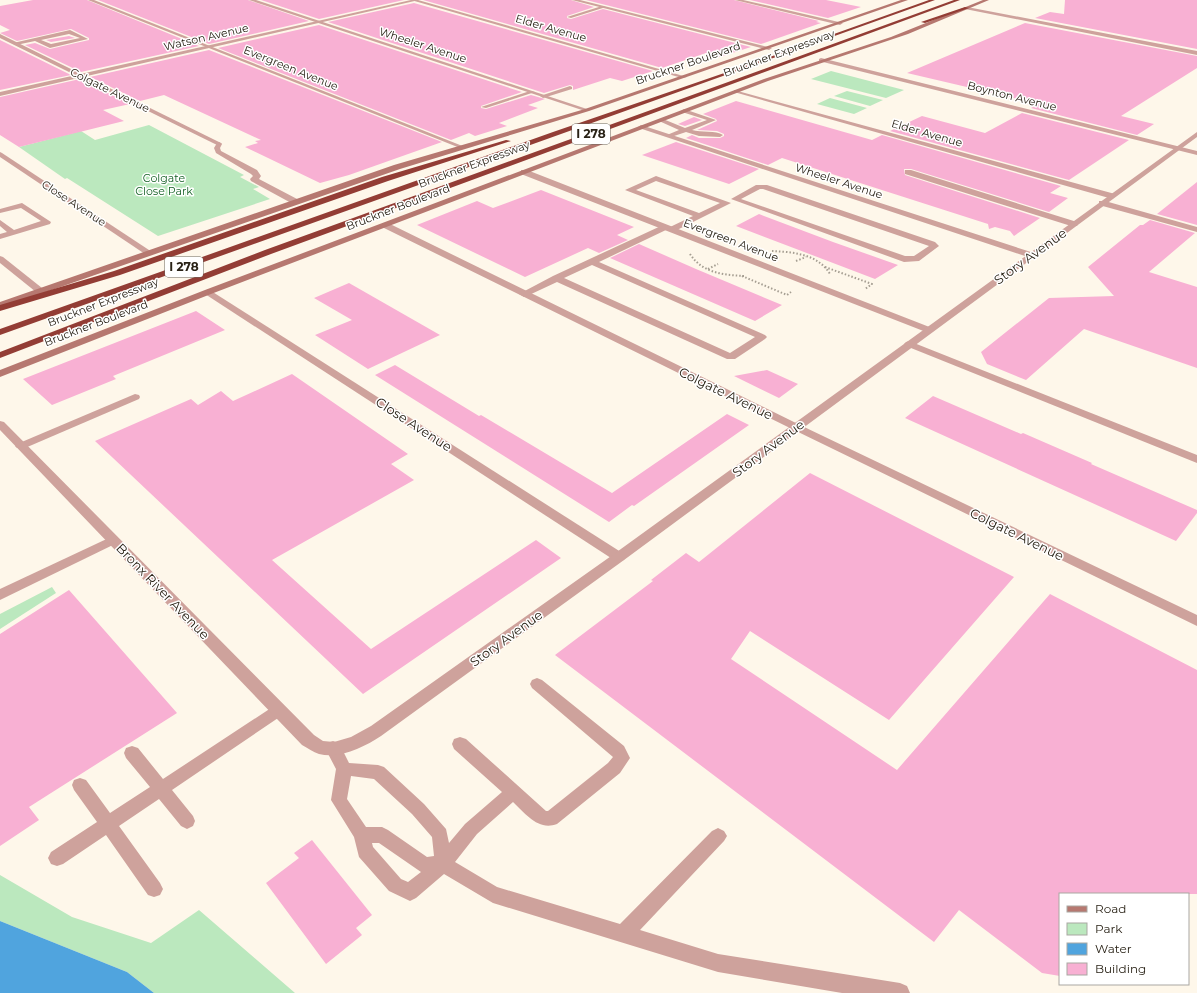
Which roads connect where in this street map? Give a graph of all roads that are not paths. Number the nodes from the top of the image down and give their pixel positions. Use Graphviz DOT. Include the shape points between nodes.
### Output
graph roads {
  1 [pos="90,0"];
  2 [pos="252,0"];
  3 [pos="415,0"];
  4 [pos="574,0"];
  5 [pos="737,0"];
  6 [pos="903,0"];
  7 [pos="918,0"];
  8 [pos="933,0"];
  9 [pos="958,0"];
  10 [pos="987,0"];
  11 [pos="604,7"];
  12 [pos="967,8"];
  13 [pos="569,17"];
  14 [pos="881,18"];
  15 [pos="319,22"];
  16 [pos="840,23"];
  17 [pos="0,36"];
  18 [pos="35,39"];
  19 [pos="16,43"];
  20 [pos="209,47"];
  21 [pos="769,48"];
  22 [pos="1197,53"];
  23 [pos="795,59"];
  24 [pos="821,60"];
  25 [pos="81,76"];
  26 [pos="684,77"];
  27 [pos="570,88"];
  28 [pos="736,91"];
  29 [pos="532,92"];
  30 [pos="0,94"];
  31 [pos="543,96"];
  32 [pos="484,107"];
  33 [pos="587,110"];
  34 [pos="660,120"];
  35 [pos="691,120"];
  36 [pos="672,124"];
  37 [pos="641,127"];
  38 [pos="684,130"];
  39 [pos="555,133"];
  40 [pos="1197,134"];
  41 [pos="720,135"];
  42 [pos="669,136"];
  43 [pos="462,147"];
  44 [pos="1178,148"];
  45 [pos="1197,153"];
  46 [pos="0,154"];
  47 [pos="524,172"];
  48 [pos="908,172"];
  49 [pos="1112,196"];
  50 [pos="735,199"];
  51 [pos="296,202"];
  52 [pos="727,203"];
  53 [pos="1102,204"];
  54 [pos="0,211"];
  55 [pos="700,216"];
  56 [pos="0,222"];
  57 [pos="1074,224"];
  58 [pos="385,225"];
  59 [pos="669,228"];
  60 [pos="1197,230"];
  61 [pos="13,233"];
  62 [pos="0,236"];
  63 [pos="148,252"];
  64 [pos="1031,256"];
  65 [pos="0,259"];
  66 [pos="592,262"];
  67 [pos="556,278"];
  68 [pos="39,290"];
  69 [pos="208,292"];
  70 [pos="524,294"];
  71 [pos="0,305"];
  72 [pos="0,308"];
  73 [pos="929,330"];
  74 [pos="0,332"];
  75 [pos="47,336"];
  76 [pos="909,344"];
  77 [pos="0,354"];
  78 [pos="0,358"];
  79 [pos="0,374"];
  80 [pos="135,397"];
  81 [pos="0,424"];
  82 [pos="796,427"];
  83 [pos="21,446"];
  84 [pos="1197,459"];
  85 [pos="113,540"];
  86 [pos="619,557"];
  87 [pos="0,595"];
  88 [pos="1197,621"];
  89 [pos="537,684"];
  90 [pos="279,710"];
  91 [pos="460,744"];
  92 [pos="333,748"];
  93 [pos="132,753"];
  94 [pos="344,769"];
  95 [pos="80,784"];
  96 [pos="160,789"];
  97 [pos="513,792"];
  98 [pos="187,821"];
  99 [pos="108,824"];
  100 [pos="362,835"];
  101 [pos="718,836"];
  102 [pos="57,858"];
  103 [pos="443,864"];
  104 [pos="154,889"];
  105 [pos="624,933"];
  106 [pos="900,993"];
  1 -- 20 [label="street, Evergreen Avenue"];
  2 -- 15 [label="street, Wheeler Avenue"];
  3 -- 15 [label="street, Watson Avenue"];
  3 -- 26 [label="street, Elder Avenue"];
  4 -- 11 [label="street"];
  5 -- 16 [label="street"];
  6 -- 16 [label="main road, Bruckner Boulevard"];
  7 -- 14 [label="highway" via="888,10"];
  8 -- 14 [label="highway, Bruckner Expressway / I 278"];
  9 -- 23 [label="highway, Bruckner Expressway / I 278"];
  10 -- 12 [label="main road, Bruckner Boulevard"];
  11 -- 13 [label="street"];
  11 -- 21 [label="street"];
  12 -- 22 [label="street"];
  12 -- 23 [label="highway" via="852,45"];
  12 -- 24 [label="main road, Bruckner Boulevard" via="880,42"];
  14 -- 39 [label="highway, Bruckner Expressway / I 278"];
  15 -- 20 [label="street, Watson Avenue"];
  15 -- 29 [label="street, Wheeler Avenue"];
  16 -- 21 [label="main road, Bruckner Boulevard"];
  17 -- 19 [label="street, Colgate Avenue"];
  18 -- 18 [label="street" via="70,32 85,39 50,46"];
  18 -- 19 [label="street"];
  19 -- 25 [label="street, Colgate Avenue"];
  20 -- 25 [label="street, Watson Avenue"];
  20 -- 43 [label="street, Evergreen Avenue"];
  21 -- 26 [label="main road, Bruckner Boulevard"];
  23 -- 75 [label="highway, Bruckner Expressway / I 278"];
  24 -- 28 [label="main road, Bruckner Boulevard"];
  24 -- 44 [label="street, Boynton Avenue"];
  25 -- 30 [label="street, Watson Avenue"];
  25 -- 51 [label="street, Colgate Avenue" via="219,144 218,152 254,172 257,176 254,179"];
  26 -- 33 [label="main road, Bruckner Boulevard"];
  27 -- 31 [label="street"];
  28 -- 35 [label="main road, Bruckner Boulevard"];
  28 -- 49 [label="street, Elder Avenue"];
  29 -- 31 [label="street, Wheeler Avenue"];
  29 -- 32 [label="street"];
  31 -- 33 [label="street, Wheeler Avenue"];
  33 -- 43 [label="main road, Bruckner Boulevard"];
  34 -- 35 [label="main road, Bruckner Boulevard"];
  34 -- 36 [label="street"];
  34 -- 37 [label="main road, Bruckner Boulevard"];
  35 -- 36 [label="street"];
  35 -- 38 [label="street"];
  36 -- 38 [label="street"];
  37 -- 42 [label="street, Wheeler Avenue"];
  37 -- 47 [label="main road, Bruckner Boulevard"];
  38 -- 41 [label="street"];
  38 -- 42 [label="street"];
  39 -- 72 [label="highway" via="510,141 412,171 145,264"];
  39 -- 74 [label="highway, Bruckner Expressway / I 278"];
  40 -- 44 [label="street, Story Avenue"];
  42 -- 64 [label="street, Wheeler Avenue"];
  43 -- 51 [label="main road, Bruckner Boulevard"];
  44 -- 45 [label="street, Boynton Avenue"];
  44 -- 49 [label="street, Story Avenue"];
  46 -- 63 [label="street, Close Avenue"];
  47 -- 58 [label="main road, Bruckner Boulevard"];
  47 -- 59 [label="street, Evergreen Avenue"];
  48 -- 57 [label="street"];
  49 -- 53 [label="street, Story Avenue"];
  50 -- 50 [label="street" via="904,259 916,259 935,246 764,187 758,187"];
  50 -- 52 [label="street"];
  51 -- 63 [label="main road, Bruckner Boulevard"];
  52 -- 55 [label="street"];
  52 -- 55 [label="street" via="656,178 629,190"];
  53 -- 57 [label="street, Story Avenue"];
  53 -- 60 [label="street"];
  54 -- 61 [label="street" via="22,205 47,222"];
  55 -- 59 [label="street"];
  56 -- 61 [label="street"];
  57 -- 64 [label="street, Story Avenue"];
  58 -- 69 [label="main road, Bruckner Boulevard"];
  58 -- 70 [label="street, Colgate Avenue"];
  59 -- 66 [label="street"];
  59 -- 73 [label="street, Evergreen Avenue"];
  61 -- 62 [label="street"];
  63 -- 68 [label="main road, Bruckner Boulevard"];
  64 -- 73 [label="street, Story Avenue"];
  65 -- 68 [label="street"];
  66 -- 67 [label="street"];
  66 -- 67 [label="street" via="762,337 731,357"];
  67 -- 70 [label="street"];
  68 -- 71 [label="main road, Bruckner Boulevard"];
  69 -- 79 [label="main road, Bruckner Boulevard"];
  69 -- 86 [label="street, Close Avenue"];
  70 -- 82 [label="street, Colgate Avenue"];
  73 -- 76 [label="street, Story Avenue"];
  75 -- 77 [label="highway, Bruckner Expressway / I 278"];
  75 -- 78 [label="highway"];
  76 -- 82 [label="street, Story Avenue"];
  76 -- 84 [label="street"];
  80 -- 83 [label="street"];
  81 -- 83 [label="street, Bronx River Avenue"];
  82 -- 86 [label="street, Story Avenue"];
  82 -- 88 [label="street, Colgate Avenue"];
  83 -- 85 [label="street, Bronx River Avenue"];
  85 -- 87 [label="street"];
  85 -- 90 [label="street, Bronx River Avenue"];
  86 -- 92 [label="street, Story Avenue" via="376,731 350,745"];
  89 -- 97 [label="street" via="618,751 622,758 614,768 551,819 542,818"];
  90 -- 92 [label="street, Bronx River Avenue" via="308,740 319,747"];
  90 -- 96 [label="street"];
  91 -- 97 [label="street"];
  92 -- 94 [label="street"];
  93 -- 96 [label="street"];
  94 -- 100 [label="street" via="339,800"];
  94 -- 103 [label="street" via="378,772 418,808 440,834"];
  95 -- 99 [label="street"];
  96 -- 98 [label="street"];
  96 -- 99 [label="street"];
  97 -- 103 [label="street" via="471,829"];
  99 -- 102 [label="street"];
  99 -- 104 [label="street"];
  100 -- 103 [label="street" via="382,835 424,865"];
  100 -- 103 [label="street" via="365,850 395,885 410,892"];
  101 -- 105 [label="street"];
  103 -- 105 [label="street" via="493,894"];
  105 -- 106 [label="street" via="718,963"];
}
